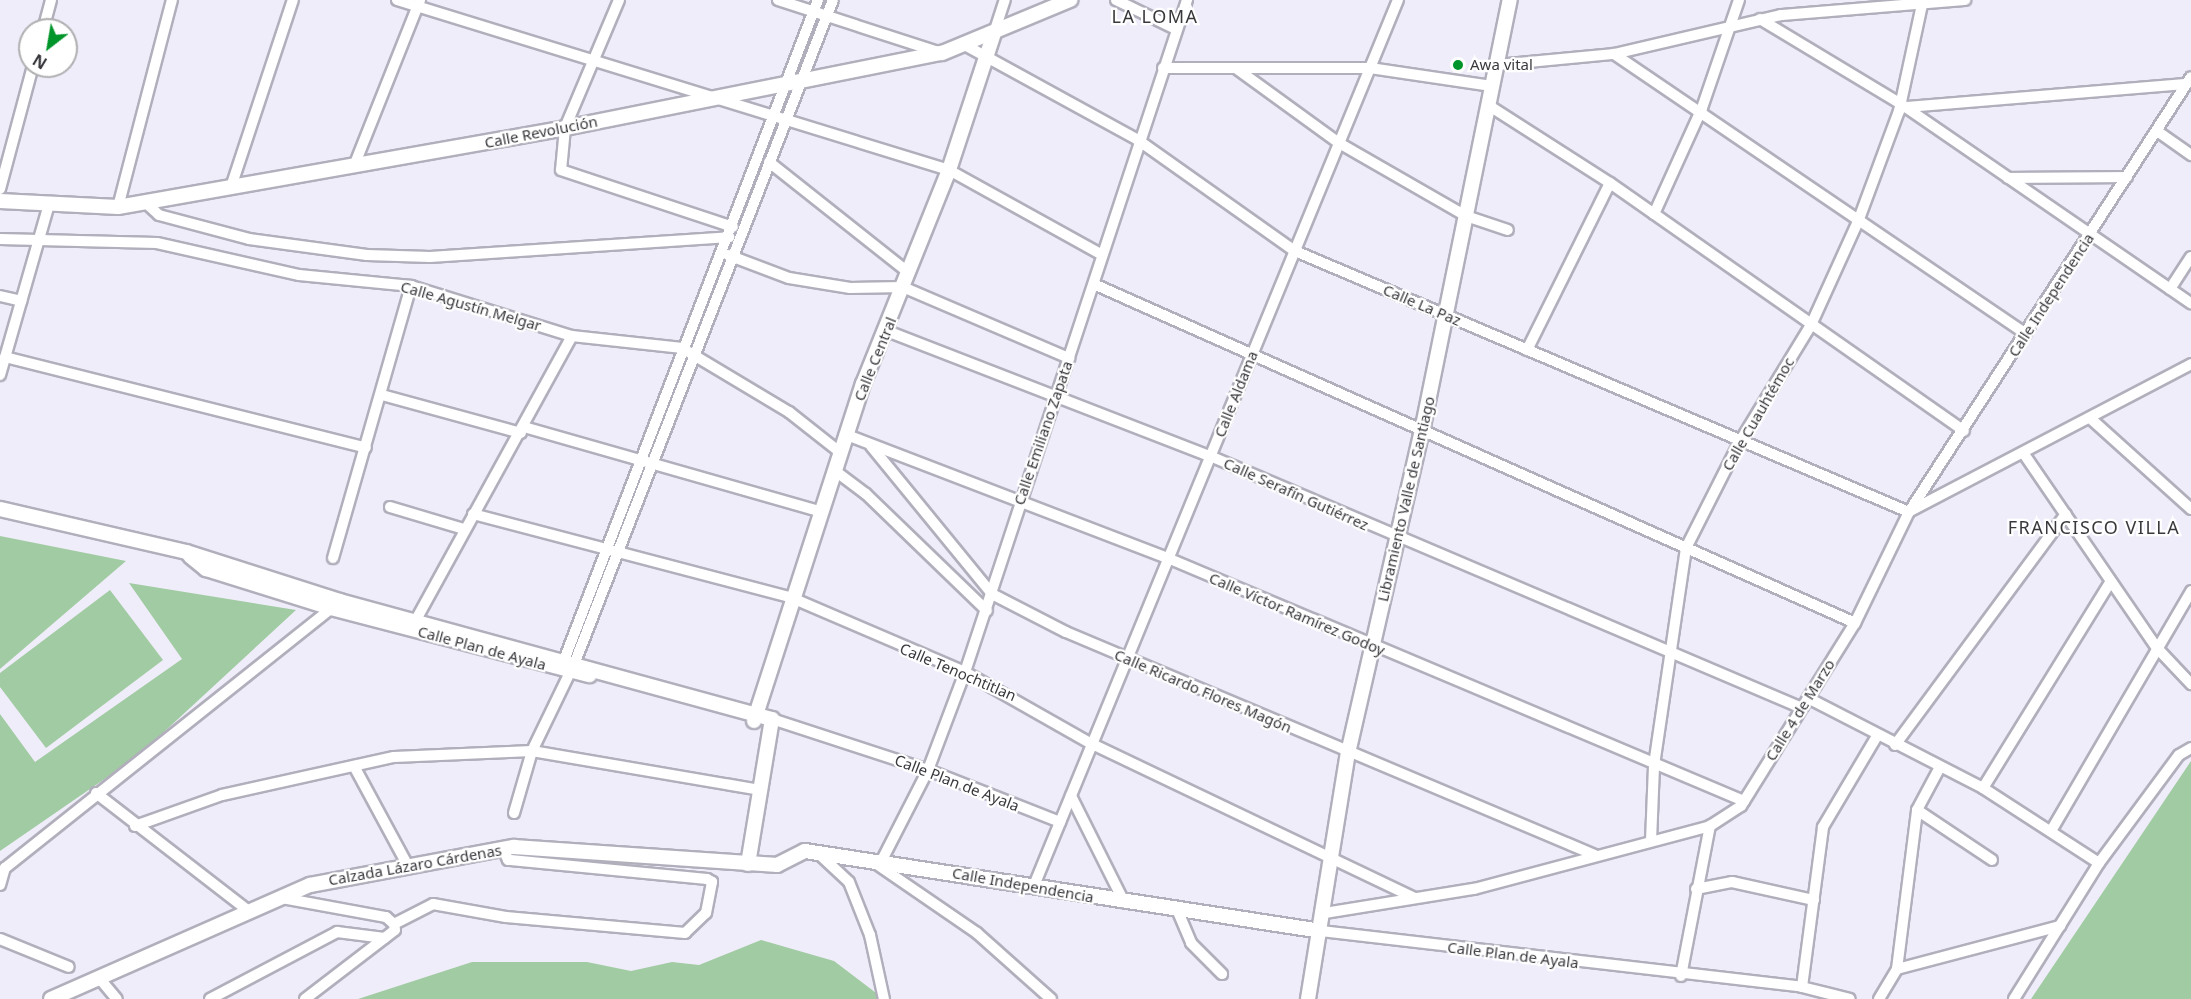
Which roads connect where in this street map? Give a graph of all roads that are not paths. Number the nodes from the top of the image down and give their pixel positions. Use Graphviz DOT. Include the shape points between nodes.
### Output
graph roads {
  1 [pos="51,0"];
  2 [pos="172,0"];
  3 [pos="293,0"];
  4 [pos="397,0"];
  5 [pos="619,0"];
  6 [pos="778,0"];
  7 [pos="818,0"];
  8 [pos="833,0"];
  9 [pos="1005,0"];
  10 [pos="1070,0"];
  11 [pos="1116,0"];
  12 [pos="1187,0"];
  13 [pos="1398,0"];
  14 [pos="1510,0"];
  15 [pos="1739,0"];
  16 [pos="1965,0"];
  17 [pos="1923,2"];
  18 [pos="419,3"];
  19 [pos="813,11"];
  20 [pos="827,16"];
  21 [pos="46,18"];
  22 [pos="1760,19"];
  23 [pos="1733,24"];
  24 [pos="1176,28"];
  25 [pos="994,33"];
  26 [pos="963,44"];
  27 [pos="942,53"];
  28 [pos="987,54"];
  29 [pos="1614,54"];
  30 [pos="595,61"];
  31 [pos="1497,65"];
  32 [pos="1163,68"];
  33 [pos="1370,68"];
  34 [pos="1236,69"];
  35 [pos="30,78"];
  36 [pos="803,79"];
  37 [pos="2189,81"];
  38 [pos="787,82"];
  39 [pos="1492,86"];
  40 [pos="712,98"];
  41 [pos="1488,105"];
  42 [pos="1903,105"];
  43 [pos="1702,108"];
  44 [pos="772,119"];
  45 [pos="786,123"];
  46 [pos="565,128"];
  47 [pos="2157,131"];
  48 [pos="1138,140"];
  49 [pos="1339,143"];
  50 [pos="2191,155"];
  51 [pos="769,162"];
  52 [pos="354,166"];
  53 [pos="949,170"];
  54 [pos="2127,177"];
  55 [pos="2008,178"];
  56 [pos="1610,183"];
  57 [pos="231,187"];
  58 [pos="0,189"];
  59 [pos="0,201"];
  60 [pos="145,202"];
  61 [pos="118,207"];
  62 [pos="47,208"];
  63 [pos="1654,214"];
  64 [pos="1466,216"];
  65 [pos="1859,219"];
  66 [pos="728,225"];
  67 [pos="1508,230"];
  68 [pos="740,233"];
  69 [pos="40,235"];
  70 [pos="2090,235"];
  71 [pos="725,237"];
  72 [pos="0,239"];
  73 [pos="1295,251"];
  74 [pos="719,252"];
  75 [pos="1100,253"];
  76 [pos="732,257"];
  77 [pos="2191,257"];
  78 [pos="909,273"];
  79 [pos="1096,285"];
  80 [pos="411,286"];
  81 [pos="903,287"];
  82 [pos="2170,289"];
  83 [pos="0,296"];
  84 [pos="21,301"];
  85 [pos="2191,303"];
  86 [pos="1446,315"];
  87 [pos="1811,325"];
  88 [pos="887,331"];
  89 [pos="2026,334"];
  90 [pos="572,336"];
  91 [pos="682,348"];
  92 [pos="1527,350"];
  93 [pos="1253,353"];
  94 [pos="5,357"];
  95 [pos="694,358"];
  96 [pos="1069,358"];
  97 [pos="2187,366"];
  98 [pos="0,375"];
  99 [pos="2191,377"];
  100 [pos="382,395"];
  101 [pos="1057,398"];
  102 [pos="2090,418"];
  103 [pos="523,430"];
  104 [pos="1422,431"];
  105 [pos="1964,431"];
  106 [pos="847,435"];
  107 [pos="1739,443"];
  108 [pos="870,446"];
  109 [pos="366,448"];
  110 [pos="841,453"];
  111 [pos="2024,454"];
  112 [pos="1210,456"];
  113 [pos="640,460"];
  114 [pos="654,465"];
  115 [pos="834,470"];
  116 [pos="1018,502"];
  117 [pos="390,507"];
  118 [pos="0,509"];
  119 [pos="2191,509"];
  120 [pos="818,512"];
  121 [pos="1910,512"];
  122 [pos="473,514"];
  123 [pos="2066,514"];
  124 [pos="464,529"];
  125 [pos="1398,539"];
  126 [pos="605,548"];
  127 [pos="1686,548"];
  128 [pos="618,552"];
  129 [pos="333,558"];
  130 [pos="1170,558"];
  131 [pos="2111,581"];
  132 [pos="2191,591"];
  133 [pos="992,594"];
  134 [pos="790,597"];
  135 [pos="336,604"];
  136 [pos="987,611"];
  137 [pos="1855,623"];
  138 [pos="413,625"];
  139 [pos="1371,646"];
  140 [pos="2157,648"];
  141 [pos="1669,655"];
  142 [pos="1126,658"];
  143 [pos="566,668"];
  144 [pos="965,672"];
  145 [pos="2191,684"];
  146 [pos="1805,704"];
  147 [pos="755,717"];
  148 [pos="772,722"];
  149 [pos="1877,736"];
  150 [pos="1092,744"];
  151 [pos="1895,745"];
  152 [pos="2191,748"];
  153 [pos="532,751"];
  154 [pos="1348,753"];
  155 [pos="1654,765"];
  156 [pos="354,766"];
  157 [pos="1941,767"];
  158 [pos="928,770"];
  159 [pos="1983,788"];
  160 [pos="760,790"];
  161 [pos="96,793"];
  162 [pos="1071,796"];
  163 [pos="1744,801"];
  164 [pos="1917,810"];
  165 [pos="514,813"];
  166 [pos="1060,822"];
  167 [pos="135,826"];
  168 [pos="1710,826"];
  169 [pos="2051,831"];
  170 [pos="1651,841"];
  171 [pos="503,849"];
  172 [pos="818,852"];
  173 [pos="1595,855"];
  174 [pos="876,860"];
  175 [pos="1332,860"];
  176 [pos="1992,860"];
  177 [pos="2099,863"];
  178 [pos="407,864"];
  179 [pos="748,864"];
  180 [pos="0,885"];
  181 [pos="1033,888"];
  182 [pos="1696,889"];
  183 [pos="282,898"];
  184 [pos="1416,898"];
  185 [pos="1814,900"];
  186 [pos="1124,902"];
  187 [pos="1176,907"];
  188 [pos="250,912"];
  189 [pos="1325,913"];
  190 [pos="394,924"];
  191 [pos="2060,926"];
  192 [pos="1322,931"];
  193 [pos="385,938"];
  194 [pos="0,939"];
  195 [pos="69,967"];
  196 [pos="1897,969"];
  197 [pos="1222,974"];
  198 [pos="1681,976"];
  199 [pos="100,979"];
  200 [pos="1802,987"];
  201 [pos="51,999"];
  202 [pos="117,999"];
  203 [pos="210,999"];
  204 [pos="305,999"];
  205 [pos="884,999"];
  206 [pos="1052,999"];
  207 [pos="1308,999"];
  208 [pos="1850,999"];
  209 [pos="1879,999"];
  210 [pos="2014,999"];
  1 -- 21 [label="street"];
  2 -- 61 [label="street"];
  3 -- 57 [label="street"];
  4 -- 18 [label="street"];
  5 -- 30 [label="street"];
  6 -- 19 [label="street"];
  7 -- 19 [label="street"];
  8 -- 20 [label="street"];
  9 -- 25 [label="street, Calle Central"];
  10 -- 25 [label="street, Calle Revolución"];
  11 -- 24 [label="street"];
  12 -- 24 [label="street, Calle Emiliano Zapata"];
  13 -- 33 [label="street, Calle Aldama"];
  14 -- 31 [label="street, Libramiento Valle de Santiago"];
  15 -- 23 [label="street"];
  16 -- 17 [label="street"];
  17 -- 22 [label="street"];
  17 -- 42 [label="street, Calle Cuauhtémoc"];
  18 -- 30 [label="street"];
  18 -- 52 [label="street"];
  19 -- 20 [label="street"];
  19 -- 38 [label="street"];
  20 -- 27 [label="street"];
  20 -- 36 [label="street"];
  22 -- 23 [label="street"];
  22 -- 42 [label="street"];
  23 -- 29 [label="street"];
  23 -- 43 [label="street"];
  24 -- 32 [label="street, Calle Emiliano Zapata"];
  25 -- 26 [label="street, Calle Revolución"];
  25 -- 28 [label="street, Calle Central"];
  26 -- 27 [label="street, Calle Revolución"];
  26 -- 28 [label="street, Calle La Paz"];
  27 -- 36 [label="street, Calle Revolución"];
  28 -- 48 [label="street, Calle La Paz"];
  28 -- 53 [label="street, Calle Central"];
  29 -- 31 [label="street"];
  29 -- 43 [label="street"];
  30 -- 40 [label="street"];
  30 -- 46 [label="street"];
  31 -- 39 [label="street, Libramiento Valle de Santiago"];
  32 -- 34 [label="street"];
  32 -- 48 [label="street, Calle Emiliano Zapata"];
  33 -- 34 [label="street"];
  33 -- 39 [label="street"];
  33 -- 49 [label="street, Calle Aldama"];
  34 -- 49 [label="street"];
  35 -- 58 [label="street"];
  36 -- 38 [label="street, Calle Revolución"];
  36 -- 45 [label="street"];
  37 -- 42 [label="street"];
  37 -- 47 [label="street, Calle Independencia"];
  38 -- 40 [label="street, Calle Revolución"];
  38 -- 44 [label="street"];
  39 -- 41 [label="street, Libramiento Valle de Santiago"];
  40 -- 44 [label="street"];
  40 -- 46 [label="street, Calle Revolución"];
  41 -- 56 [label="street"];
  41 -- 64 [label="street, Libramiento Valle de Santiago"];
  42 -- 55 [label="street"];
  42 -- 65 [label="street, Calle Cuauhtémoc"];
  43 -- 63 [label="street"];
  43 -- 65 [label="street"];
  44 -- 45 [label="street"];
  44 -- 66 [label="street"];
  45 -- 51 [label="street"];
  45 -- 53 [label="street"];
  46 -- 52 [label="street, Calle Revolución"];
  46 -- 66 [label="street" via="561,170"];
  47 -- 50 [label="street"];
  47 -- 54 [label="street, Calle Independencia"];
  48 -- 73 [label="street, Calle La Paz"];
  48 -- 75 [label="street, Calle Emiliano Zapata"];
  49 -- 64 [label="street"];
  49 -- 73 [label="street, Calle Aldama"];
  51 -- 68 [label="street"];
  51 -- 78 [label="street"];
  52 -- 57 [label="street, Calle Revolución"];
  53 -- 75 [label="street"];
  53 -- 78 [label="street, Calle Central"];
  54 -- 55 [label="street"];
  54 -- 70 [label="street, Calle Independencia"];
  55 -- 70 [label="street"];
  56 -- 63 [label="street"];
  56 -- 92 [label="street"];
  57 -- 60 [label="street, Calle Revolución"];
  59 -- 62 [label="street, Calle Revolución"];
  60 -- 61 [label="street, Calle Revolución"];
  60 -- 71 [label="street" via="159,215 249,239 367,255 571,250"];
  61 -- 62 [label="street, Calle Revolución"];
  62 -- 69 [label="street"];
  63 -- 87 [label="street"];
  64 -- 67 [label="street"];
  64 -- 86 [label="street, Libramiento Valle de Santiago"];
  65 -- 87 [label="street, Calle Cuauhtémoc"];
  65 -- 89 [label="street"];
  66 -- 68 [label="street"];
  66 -- 71 [label="street"];
  68 -- 71 [label="street"];
  68 -- 76 [label="street"];
  69 -- 72 [label="street, Calle Agustín Melgar"];
  69 -- 80 [label="street, Calle Agustín Melgar" via="157,243 299,275"];
  69 -- 84 [label="street"];
  70 -- 82 [label="street"];
  70 -- 89 [label="street, Calle Independencia"];
  71 -- 74 [label="street"];
  73 -- 86 [label="street, Calle La Paz"];
  73 -- 93 [label="street, Calle Aldama"];
  74 -- 76 [label="street"];
  74 -- 91 [label="street"];
  75 -- 79 [label="street, Calle Emiliano Zapata"];
  76 -- 81 [label="street" via="789,278 850,288"];
  76 -- 95 [label="street"];
  77 -- 82 [label="street"];
  78 -- 81 [label="street, Calle Central"];
  79 -- 93 [label="street"];
  79 -- 96 [label="street, Calle Emiliano Zapata"];
  80 -- 90 [label="street, Calle Agustín Melgar"];
  80 -- 100 [label="street"];
  81 -- 88 [label="street, Calle Central"];
  81 -- 96 [label="street"];
  82 -- 85 [label="street"];
  83 -- 84 [label="street"];
  84 -- 94 [label="street"];
  86 -- 92 [label="street, Calle La Paz"];
  86 -- 104 [label="street, Libramiento Valle de Santiago"];
  87 -- 105 [label="street"];
  87 -- 107 [label="street, Calle Cuauhtémoc"];
  88 -- 101 [label="street, Calle Serafín Gutiérrez"];
  88 -- 106 [label="street, Calle Central"];
  89 -- 105 [label="street, Calle Independencia"];
  90 -- 91 [label="street, Calle Agustín Melgar"];
  90 -- 103 [label="street"];
  91 -- 95 [label="street"];
  91 -- 113 [label="street"];
  92 -- 107 [label="street, Calle La Paz"];
  93 -- 104 [label="street"];
  93 -- 112 [label="street, Calle Aldama"];
  94 -- 98 [label="street"];
  94 -- 109 [label="street"];
  95 -- 110 [label="street" via="789,412"];
  95 -- 114 [label="street"];
  96 -- 101 [label="street, Calle Emiliano Zapata"];
  97 -- 99 [label="street"];
  97 -- 102 [label="street"];
  100 -- 103 [label="street"];
  100 -- 109 [label="street"];
  101 -- 112 [label="street, Calle Serafín Gutiérrez"];
  101 -- 116 [label="street, Calle Emiliano Zapata"];
  102 -- 111 [label="street"];
  102 -- 119 [label="street"];
  103 -- 113 [label="street"];
  103 -- 122 [label="street"];
  104 -- 125 [label="street, Libramiento Valle de Santiago"];
  104 -- 127 [label="street"];
  105 -- 121 [label="street, Calle Independencia"];
  106 -- 108 [label="street, Calle Víctor Ramírez Godoy"];
  106 -- 110 [label="street, Calle Central"];
  107 -- 121 [label="street, Calle La Paz"];
  107 -- 127 [label="street, Calle Cuauhtémoc"];
  108 -- 116 [label="street, Calle Víctor Ramírez Godoy"];
  108 -- 133 [label="street, Calle Ricardo Flores Magón"];
  109 -- 129 [label="street"];
  110 -- 115 [label="street, Calle Central"];
  111 -- 121 [label="street"];
  111 -- 123 [label="street"];
  112 -- 125 [label="street, Calle Serafín Gutiérrez"];
  112 -- 130 [label="street, Calle Aldama"];
  113 -- 114 [label="street"];
  113 -- 126 [label="street"];
  114 -- 120 [label="street"];
  114 -- 128 [label="street"];
  115 -- 120 [label="street, Calle Central"];
  115 -- 136 [label="street" via="866,494"];
  116 -- 130 [label="street, Calle Víctor Ramírez Godoy"];
  116 -- 133 [label="street, Calle Emiliano Zapata"];
  117 -- 124 [label="street"];
  118 -- 135 [label="street, Calle Plan de Ayala" via="186,552"];
  120 -- 134 [label="street, Calle Central"];
  121 -- 137 [label="street, Calle 4 de Marzo"];
  122 -- 124 [label="street"];
  122 -- 126 [label="street, Calle Tenochtitlan"];
  123 -- 131 [label="street"];
  123 -- 151 [label="street"];
  124 -- 138 [label="street"];
  125 -- 139 [label="street, Libramiento Valle de Santiago"];
  125 -- 141 [label="street, Calle Serafín Gutiérrez"];
  126 -- 128 [label="street, Calle Tenochtitlan"];
  126 -- 143 [label="street"];
  127 -- 137 [label="street"];
  127 -- 141 [label="street, Calle Cuauhtémoc"];
  128 -- 134 [label="street, Calle Tenochtitlan"];
  128 -- 143 [label="street"];
  130 -- 139 [label="street, Calle Víctor Ramírez Godoy"];
  130 -- 142 [label="street, Calle Aldama"];
  131 -- 140 [label="street"];
  131 -- 159 [label="street"];
  132 -- 140 [label="street"];
  133 -- 136 [label="street, Calle Emiliano Zapata"];
  133 -- 142 [label="street, Calle Ricardo Flores Magón"];
  134 -- 144 [label="street, Calle Tenochtitlan"];
  134 -- 147 [label="street, Calle Central"];
  135 -- 138 [label="street, Calle Plan de Ayala"];
  135 -- 161 [label="street"];
  136 -- 144 [label="street, Calle Emiliano Zapata"];
  137 -- 146 [label="street, Calle 4 de Marzo"];
  138 -- 143 [label="street, Calle Plan de Ayala"];
  139 -- 154 [label="street, Libramiento Valle de Santiago"];
  139 -- 155 [label="street, Calle Víctor Ramírez Godoy"];
  140 -- 145 [label="street"];
  140 -- 169 [label="street"];
  141 -- 146 [label="street, Calle Serafín Gutiérrez"];
  141 -- 155 [label="street, Calle Cuauhtémoc"];
  142 -- 150 [label="street, Calle Aldama"];
  142 -- 154 [label="street, Calle Ricardo Flores Magón"];
  143 -- 147 [label="street, Calle Plan de Ayala"];
  143 -- 153 [label="street"];
  144 -- 150 [label="street, Calle Tenochtitlan"];
  144 -- 158 [label="street, Calle Emiliano Zapata"];
  146 -- 149 [label="street, Calle Serafín Gutiérrez"];
  146 -- 163 [label="street, Calle 4 de Marzo"];
  147 -- 148 [label="street, Calle Plan de Ayala"];
  148 -- 158 [label="street, Calle Plan de Ayala"];
  148 -- 160 [label="street"];
  149 -- 151 [label="street, Calle Serafín Gutiérrez"];
  149 -- 185 [label="street" via="1823,827"];
  150 -- 162 [label="street, Calle Aldama"];
  150 -- 175 [label="street, Calle Tenochtitlan"];
  151 -- 157 [label="street, Calle Serafín Gutiérrez"];
  152 -- 177 [label="street" via="2179,755"];
  153 -- 156 [label="street" via="394,757"];
  153 -- 160 [label="street"];
  153 -- 165 [label="street"];
  154 -- 173 [label="street, Calle Ricardo Flores Magón"];
  154 -- 175 [label="street, Libramiento Valle de Santiago"];
  155 -- 163 [label="street, Calle Víctor Ramírez Godoy"];
  155 -- 170 [label="street, Calle Cuauhtémoc"];
  156 -- 167 [label="street" via="222,795"];
  156 -- 178 [label="street"];
  157 -- 159 [label="street, Calle Serafín Gutiérrez"];
  157 -- 164 [label="street"];
  158 -- 166 [label="street, Calle Plan de Ayala"];
  158 -- 174 [label="street, Calle Emiliano Zapata"];
  159 -- 169 [label="street, Calle Serafín Gutiérrez"];
  160 -- 179 [label="street"];
  161 -- 167 [label="street"];
  161 -- 180 [label="street" via="5,868"];
  162 -- 166 [label="street, Calle Aldama"];
  162 -- 186 [label="street"];
  163 -- 168 [label="street, Calle 4 de Marzo"];
  164 -- 176 [label="street"];
  164 -- 196 [label="street"];
  166 -- 181 [label="street, Calle Aldama"];
  167 -- 188 [label="street"];
  168 -- 170 [label="street, Calle 4 de Marzo"];
  168 -- 182 [label="street"];
  169 -- 177 [label="street, Calle Serafín Gutiérrez"];
  170 -- 173 [label="street, Calle 4 de Marzo"];
  171 -- 178 [label="street, Calzada Lázaro Cárdenas"];
  171 -- 179 [label="street, Calzada Lázaro Cárdenas"];
  171 -- 190 [label="street" via="508,860 712,882 706,913 685,933 506,917 433,904"];
  172 -- 174 [label="street, Calzada Lázaro Cárdenas"];
  172 -- 179 [label="street, Calzada Lázaro Cárdenas" via="806,850 777,865"];
  172 -- 205 [label="street" via="849,882 870,935"];
  173 -- 184 [label="street, Calle 4 de Marzo"];
  174 -- 181 [label="street, Calle Independencia"];
  174 -- 206 [label="street" via="978,933"];
  175 -- 184 [label="street, Calle Tenochtitlan"];
  175 -- 189 [label="street, Libramiento Valle de Santiago"];
  177 -- 191 [label="street"];
  178 -- 183 [label="street, Calzada Lázaro Cárdenas" via="310,885"];
  181 -- 186 [label="street, Calle Independencia"];
  182 -- 185 [label="street" via="1732,882"];
  182 -- 198 [label="street"];
  183 -- 188 [label="street, Calzada Lázaro Cárdenas"];
  183 -- 190 [label="street" via="386,917"];
  184 -- 189 [label="street, Calle 4 de Marzo"];
  185 -- 200 [label="street"];
  186 -- 187 [label="street, Calle Independencia"];
  187 -- 192 [label="street, Calle Plan de Ayala"];
  187 -- 197 [label="street" via="1191,943"];
  188 -- 199 [label="street, Calzada Lázaro Cárdenas"];
  189 -- 192 [label="street, Libramiento Valle de Santiago"];
  190 -- 193 [label="street" via="395,930"];
  191 -- 196 [label="street"];
  191 -- 210 [label="street"];
  192 -- 198 [label="street, Calle Plan de Ayala"];
  192 -- 207 [label="street, Libramiento Valle de Santiago"];
  193 -- 203 [label="street" via="337,932"];
  193 -- 204 [label="street"];
  194 -- 195 [label="street"];
  196 -- 209 [label="street"];
  198 -- 200 [label="street, Calle Plan de Ayala"];
  199 -- 201 [label="street, Calzada Lázaro Cárdenas"];
  199 -- 202 [label="street"];
  200 -- 208 [label="street, Calle Plan de Ayala"];
}
